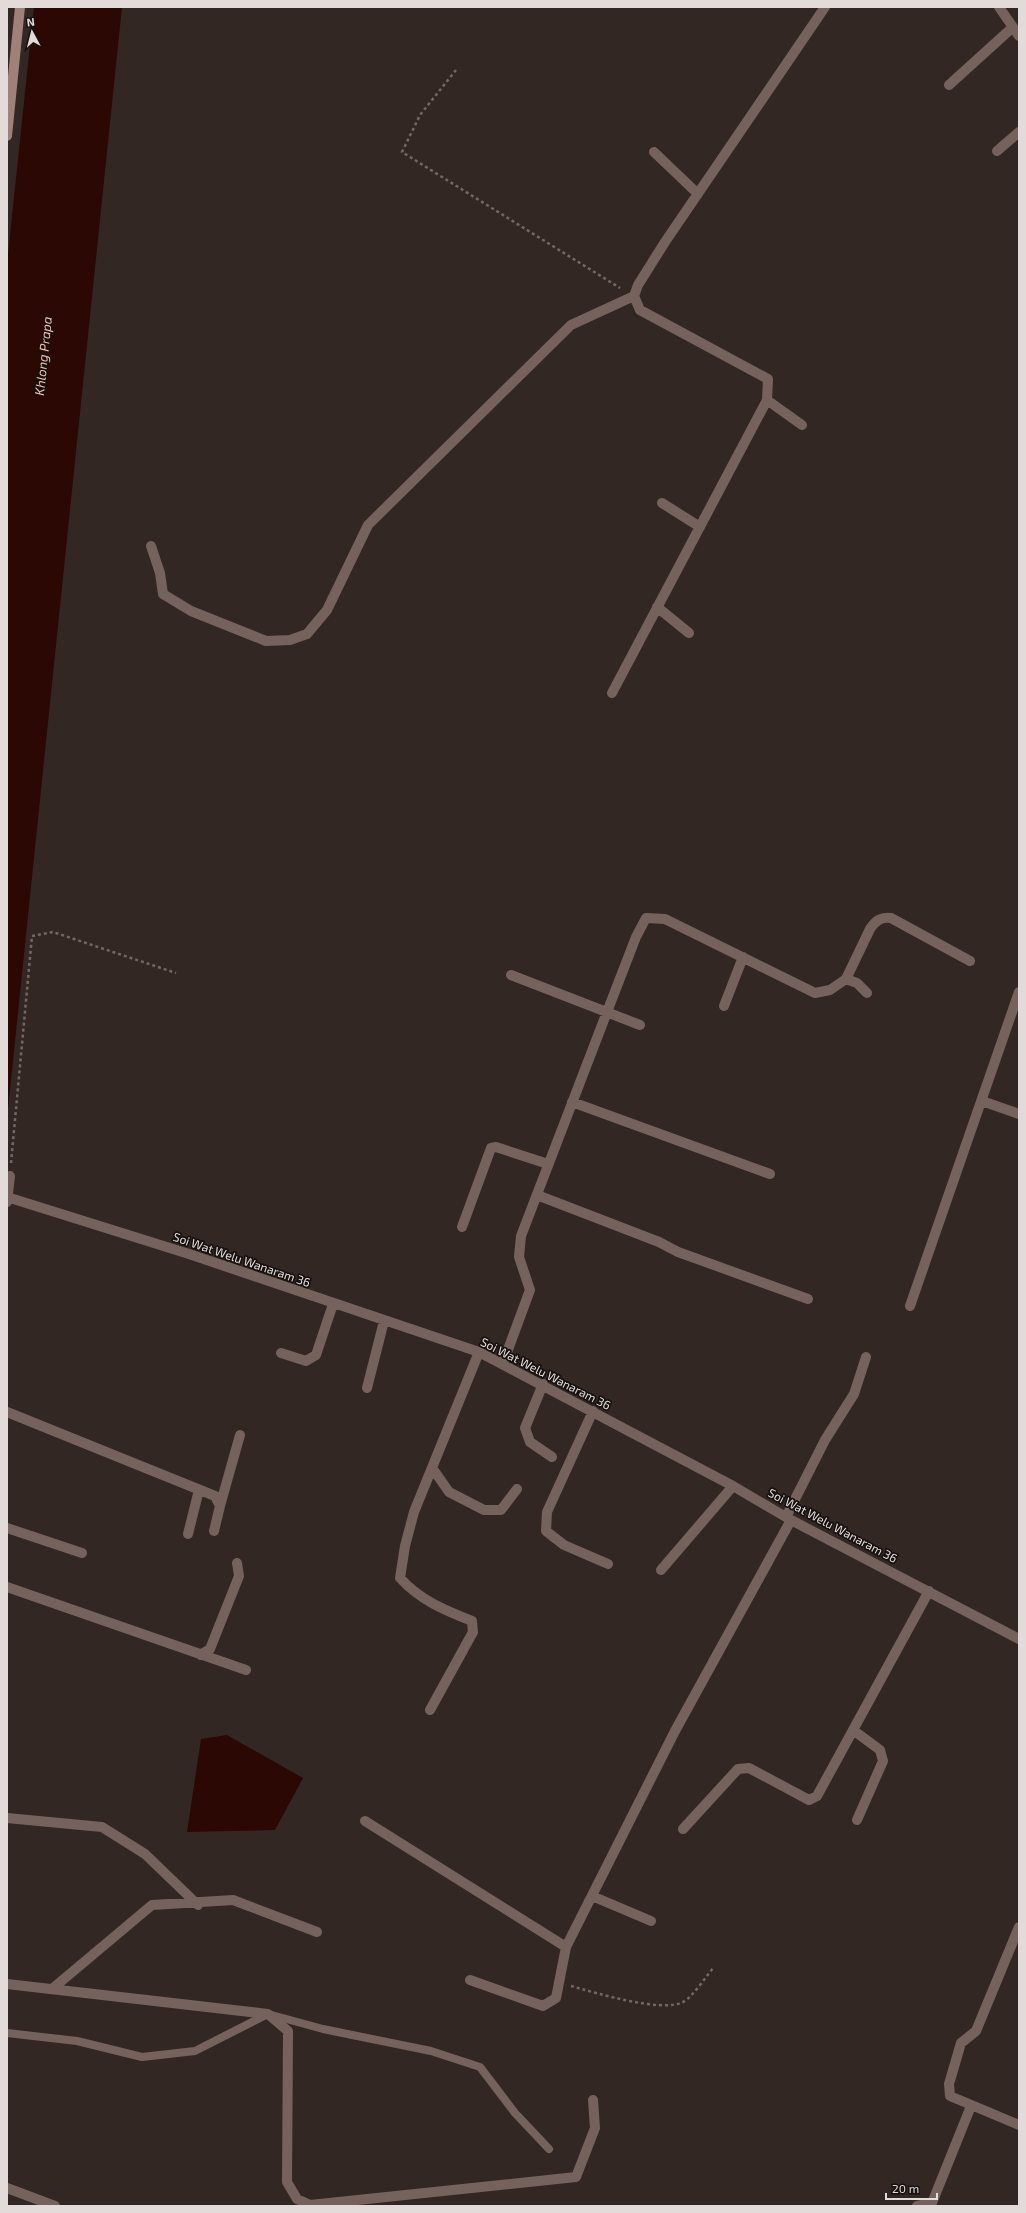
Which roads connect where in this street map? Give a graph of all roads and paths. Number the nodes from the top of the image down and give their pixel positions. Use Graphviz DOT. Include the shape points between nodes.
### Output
graph roads {
  1 [pos="20,7"];
  2 [pos="825,7"];
  3 [pos="999,7"];
  4 [pos="1016,32"];
  5 [pos="456,70"];
  6 [pos="949,85"];
  7 [pos="1019,132"];
  8 [pos="7,136"];
  9 [pos="997,151"];
  10 [pos="654,152"];
  11 [pos="698,194"];
  12 [pos="634,296"];
  13 [pos="767,400"];
  14 [pos="802,425"];
  15 [pos="662,502"];
  16 [pos="700,527"];
  17 [pos="151,546"];
  18 [pos="657,607"];
  19 [pos="689,633"];
  20 [pos="612,693"];
  21 [pos="743,957"];
  22 [pos="970,960"];
  23 [pos="176,973"];
  24 [pos="511,974"];
  25 [pos="846,979"];
  26 [pos="1019,992"];
  27 [pos="868,993"];
  28 [pos="724,1006"];
  29 [pos="607,1012"];
  30 [pos="640,1025"];
  31 [pos="982,1101"];
  32 [pos="572,1102"];
  33 [pos="1019,1114"];
  34 [pos="548,1164"];
  35 [pos="770,1174"];
  36 [pos="10,1176"];
  37 [pos="537,1195"];
  38 [pos="8,1197"];
  39 [pos="7,1202"];
  40 [pos="462,1227"];
  41 [pos="808,1299"];
  42 [pos="333,1304"];
  43 [pos="910,1306"];
  44 [pos="384,1321"];
  45 [pos="479,1352"];
  46 [pos="281,1353"];
  47 [pos="866,1357"];
  48 [pos="503,1363"];
  49 [pos="543,1384"];
  50 [pos="367,1388"];
  51 [pos="593,1411"];
  52 [pos="7,1412"];
  53 [pos="240,1435"];
  54 [pos="552,1457"];
  55 [pos="433,1469"];
  56 [pos="733,1486"];
  57 [pos="517,1489"];
  58 [pos="200,1490"];
  59 [pos="220,1506"];
  60 [pos="789,1518"];
  61 [pos="7,1528"];
  62 [pos="214,1531"];
  63 [pos="188,1534"];
  64 [pos="82,1553"];
  65 [pos="237,1563"];
  66 [pos="608,1564"];
  67 [pos="661,1570"];
  68 [pos="7,1587"];
  69 [pos="929,1591"];
  70 [pos="1019,1639"];
  71 [pos="200,1655"];
  72 [pos="246,1670"];
  73 [pos="430,1710"];
  74 [pos="853,1730"];
  75 [pos="7,1818"];
  76 [pos="857,1820"];
  77 [pos="365,1821"];
  78 [pos="684,1829"];
  79 [pos="592,1896"];
  80 [pos="198,1904"];
  81 [pos="651,1921"];
  82 [pos="1019,1927"];
  83 [pos="317,1932"];
  84 [pos="566,1947"];
  85 [pos="714,1967"];
  86 [pos="470,1980"];
  87 [pos="559,1983"];
  88 [pos="7,1984"];
  89 [pos="52,1989"];
  90 [pos="268,2014"];
  91 [pos="7,2033"];
  92 [pos="593,2100"];
  93 [pos="971,2106"];
  94 [pos="1019,2125"];
  95 [pos="549,2149"];
  96 [pos="7,2188"];
  97 [pos="55,2206"];
  98 [pos="917,2206"];
  1 -- 8 [label="street"];
  2 -- 11 [label="street"];
  3 -- 4 [label="street"];
  4 -- 6 [label="street"];
  5 -- 12 [label="path" via="420,115 402,152"];
  7 -- 9 [label="street"];
  10 -- 11 [label="street"];
  11 -- 12 [label="street" via="638,285"];
  12 -- 13 [label="street" via="640,310 768,379"];
  12 -- 17 [label="street" via="571,325 368,524 327,610 308,634 290,640 266,640 191,611 163,594 160,573"];
  13 -- 14 [label="street"];
  13 -- 16 [label="street"];
  15 -- 16 [label="street"];
  16 -- 18 [label="street"];
  18 -- 19 [label="street"];
  18 -- 20 [label="street"];
  21 -- 25 [label="street" via="815,994 830,990"];
  21 -- 28 [label="street"];
  21 -- 29 [label="street" via="665,919 646,918"];
  22 -- 25 [label="street" via="891,918 885,918 870,928"];
  23 -- 36 [label="path" via="53,932 32,936"];
  24 -- 29 [label="street"];
  25 -- 27 [label="street" via="857,983"];
  26 -- 31 [label="street"];
  29 -- 30 [label="street"];
  29 -- 32 [label="street"];
  31 -- 33 [label="street"];
  31 -- 43 [label="street"];
  32 -- 34 [label="street"];
  32 -- 35 [label="street"];
  34 -- 37 [label="street"];
  34 -- 40 [label="street" via="496,1147 491,1148"];
  36 -- 38 [label="street"];
  37 -- 41 [label="street" via="659,1242 678,1252"];
  37 -- 48 [label="street" via="521,1236 519,1258 530,1290"];
  38 -- 39 [label="street"];
  38 -- 42 [label="street, Soi Wat Welu Wanaram 36" via="189,1254"];
  42 -- 44 [label="street, Soi Wat Welu Wanaram 36"];
  42 -- 46 [label="street" via="316,1355 306,1361"];
  44 -- 45 [label="street, Soi Wat Welu Wanaram 36"];
  44 -- 50 [label="street"];
  45 -- 48 [label="street, Soi Wat Welu Wanaram 36"];
  45 -- 55 [label="street"];
  47 -- 60 [label="street" via="854,1394 826,1440"];
  48 -- 49 [label="street, Soi Wat Welu Wanaram 36"];
  49 -- 51 [label="street, Soi Wat Welu Wanaram 36"];
  49 -- 54 [label="street" via="525,1428 530,1442"];
  51 -- 56 [label="street, Soi Wat Welu Wanaram 36"];
  51 -- 66 [label="street" via="547,1512 546,1531 564,1545"];
  52 -- 58 [label="street"];
  53 -- 59 [label="street"];
  55 -- 57 [label="street" via="449,1492 484,1510 501,1510"];
  55 -- 73 [label="street" via="414,1512 400,1578 413,1592 446,1611 472,1620 473,1632"];
  56 -- 60 [label="street, Soi Wat Welu Wanaram 36"];
  56 -- 67 [label="street"];
  58 -- 59 [label="street" via="215,1496"];
  58 -- 63 [label="street"];
  59 -- 62 [label="street"];
  60 -- 69 [label="street, Soi Wat Welu Wanaram 36"];
  60 -- 79 [label="street" via="675,1731"];
  61 -- 64 [label="street"];
  65 -- 71 [label="street" via="239,1576 210,1648"];
  68 -- 71 [label="street"];
  69 -- 70 [label="street, Soi Wat Welu Wanaram 36"];
  69 -- 74 [label="street"];
  71 -- 72 [label="street"];
  74 -- 76 [label="street" via="880,1750 883,1761"];
  74 -- 78 [label="street" via="818,1796 809,1800 749,1768 738,1769"];
  75 -- 80 [label="street" via="102,1826 145,1854"];
  77 -- 84 [label="street"];
  79 -- 81 [label="street"];
  79 -- 84 [label="street"];
  80 -- 83 [label="street" via="233,1900"];
  80 -- 89 [label="street" via="152,1906"];
  82 -- 93 [label="street" via="976,2031 961,2043 949,2084 950,2096"];
  84 -- 87 [label="street"];
  85 -- 87 [label="path" via="685,2002 670,2006 612,1998"];
  86 -- 87 [label="street" via="543,2006 556,1998"];
  88 -- 89 [label="street"];
  89 -- 90 [label="street"];
  90 -- 91 [label="lane" via="195,2051 142,2057 77,2040"];
  90 -- 92 [label="street" via="288,2031 287,2182 297,2199 310,2205 576,2177 595,2128"];
  90 -- 95 [label="lane" via="323,2030 431,2051 480,2067 515,2112"];
  93 -- 94 [label="street"];
  93 -- 98 [label="street" via="932,2203"];
  96 -- 97 [label="street"];
}
